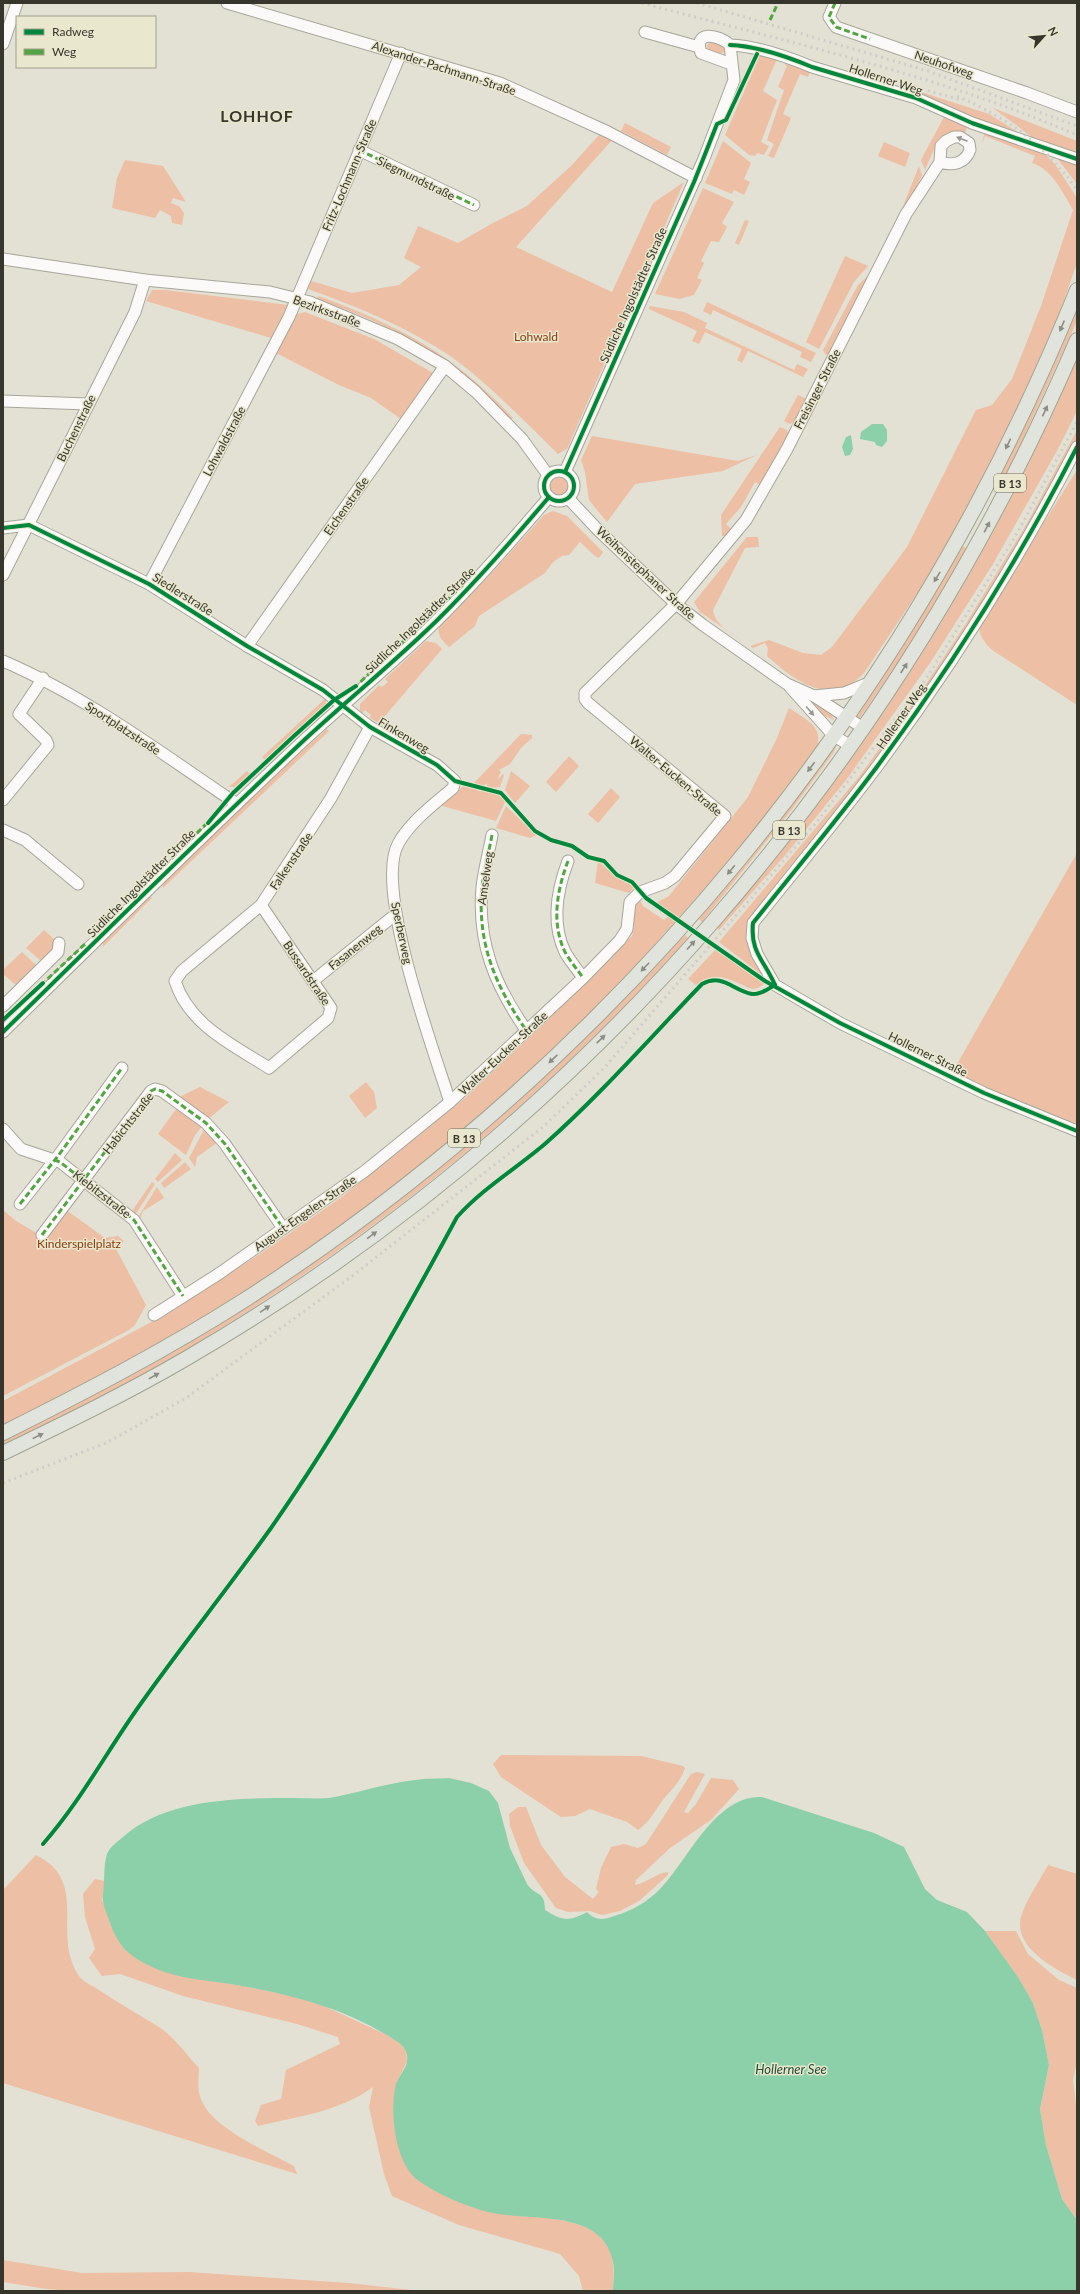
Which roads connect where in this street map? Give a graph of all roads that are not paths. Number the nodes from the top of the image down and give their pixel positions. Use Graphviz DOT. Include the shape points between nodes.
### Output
graph roads {
  1 [pos="17,3"];
  2 [pos="227,3"];
  3 [pos="835,3"];
  4 [pos="645,32"];
  5 [pos="3,44"];
  6 [pos="730,45"];
  7 [pos="699,47"];
  8 [pos="401,53"];
  9 [pos="731,64"];
  10 [pos="1077,112"];
  11 [pos="359,150"];
  12 [pos="1077,159"];
  13 [pos="940,162"];
  14 [pos="696,178"];
  15 [pos="474,205"];
  16 [pos="3,259"];
  17 [pos="145,280"];
  18 [pos="1077,290"];
  19 [pos="297,298"];
  20 [pos="1077,340"];
  21 [pos="445,366"];
  22 [pos="3,401"];
  23 [pos="88,404"];
  24 [pos="1077,447"];
  25 [pos="565,472"];
  26 [pos="548,475"];
  27 [pos="549,497"];
  28 [pos="568,498"];
  29 [pos="29,525"];
  30 [pos="3,528"];
  31 [pos="3,575"];
  32 [pos="149,584"];
  33 [pos="676,604"];
  34 [pos="247,646"];
  35 [pos="3,661"];
  36 [pos="43,678"];
  37 [pos="871,682"];
  38 [pos="787,684"];
  39 [pos="814,696"];
  40 [pos="342,706"];
  41 [pos="847,718"];
  42 [pos="370,726"];
  43 [pos="863,728"];
  44 [pos="834,736"];
  45 [pos="851,746"];
  46 [pos="455,781"];
  47 [pos="3,800"];
  48 [pos="237,804"];
  49 [pos="3,830"];
  50 [pos="492,835"];
  51 [pos="568,861"];
  52 [pos="78,884"];
  53 [pos="261,905"];
  54 [pos="396,914"];
  55 [pos="59,943"];
  56 [pos="182,971"];
  57 [pos="583,978"];
  58 [pos="313,981"];
  59 [pos="775,985"];
  60 [pos="3,1006"];
  61 [pos="526,1030"];
  62 [pos="3,1032"];
  63 [pos="122,1068"];
  64 [pos="450,1102"];
  65 [pos="3,1129"];
  66 [pos="1077,1131"];
  67 [pos="54,1160"];
  68 [pos="84,1180"];
  69 [pos="20,1204"];
  70 [pos="283,1228"];
  71 [pos="42,1235"];
  72 [pos="183,1296"];
  73 [pos="154,1314"];
  74 [pos="3,1433"];
  75 [pos="3,1453"];
  1 -- 5 [label="street"];
  2 -- 8 [label="street, Alexander-Pachmann-Straße"];
  3 -- 10 [label="street, Neuhofweg" via="829,17 836,27"];
  4 -- 7 [label="street"];
  6 -- 7 [label="street" via="715,35 703,38"];
  6 -- 9 [label="street, Südliche Ingolstädter Straße"];
  6 -- 12 [label="street, Hollerner Weg" via="800,61 812,67 916,98 972,123"];
  7 -- 9 [label="street" via="705,56"];
  8 -- 11 [label="street, Fritz-Lochmann-Straße"];
  8 -- 14 [label="street, Alexander-Pachmann-Straße" via="500,83 608,132"];
  9 -- 14 [label="street, Südliche Ingolstädter Straße" via="734,80"];
  11 -- 15 [label="street, Siegmundstraße"];
  11 -- 19 [label="street, Fritz-Lochmann-Straße"];
  13 -- 33 [label="street, Freisinger Straße" via="906,214 787,448 746,520"];
  14 -- 25 [label="street, Südliche Ingolstädter Straße"];
  16 -- 17 [label="street, Bezirksstraße"];
  17 -- 19 [label="street, Bezirksstraße" via="246,289"];
  17 -- 23 [label="street, Buchenstraße" via="135,312"];
  18 -- 37 [label="main road, B 13, one-way" via="1044,370 995,470 948,559"];
  19 -- 21 [label="street, Bezirksstraße" via="398,339"];
  19 -- 32 [label="street, Lohwaldstraße"];
  43 -- 20 [label="main road, B 13, one-way" via="914,653 967,565 1011,482"];
  21 -- 26 [label="street, Bezirksstraße" via="476,392 522,439"];
  21 -- 34 [label="street, Eichenstraße"];
  22 -- 23 [label="street"];
  23 -- 29 [label="street, Buchenstraße"];
  24 -- 59 [label="street, Hollerner Weg" via="972,631 878,765 753,923 752,938 757,954"];
  25 -- 26 [label="street" via="556,471"];
  25 -- 28 [label="street" via="574,484"];
  26 -- 27 [label="street" via="544,488"];
  27 -- 28 [label="street" via="560,501"];
  27 -- 40 [label="street, Südliche Ingolstädter Straße" via="496,560 427,630"];
  28 -- 33 [label="street, Weihenstephaner Straße"];
  29 -- 30 [label="street"];
  29 -- 31 [label="street, Buchenstraße"];
  29 -- 32 [label="street, Siedlerstraße"];
  32 -- 34 [label="street, Siedlerstraße"];
  33 -- 38 [label="street, Weihenstephaner Straße" via="732,647"];
  33 -- 57 [label="street, Walter-Eucken-Straße" via="585,694 585,698 725,816 675,876 665,884 640,892 630,902 627,929 620,940"];
  34 -- 40 [label="street, Siedlerstraße" via="323,690"];
  35 -- 36 [label="street, Sportplatzstraße"];
  36 -- 47 [label="street" via="19,714 48,745"];
  36 -- 48 [label="street, Sportplatzstraße"];
  37 -- 39 [label="street, Weihenstephaner Straße" via="844,694"];
  37 -- 41 [label="main road, B 13"];
  38 -- 39 [label="street, Weihenstephaner Straße"];
  38 -- 44 [label="street, Weihenstephaner Straße, one-way"];
  39 -- 41 [label="street, Weihenstephaner Straße"];
  40 -- 42 [label="street, Finkenweg"];
  40 -- 48 [label="street, Südliche Ingolstädter Straße"];
  41 -- 43 [label="street, Weihenstephaner Straße"];
  41 -- 44 [label="main road, B 13"];
  42 -- 46 [label="street, Finkenweg" via="437,766"];
  42 -- 53 [label="street, Falkenstraße" via="331,798"];
  43 -- 45 [label="main road, B 13"];
  44 -- 45 [label="street, Weihenstephaner Straße"];
  44 -- 74 [label="main road, B 13, one-way" via="764,829 650,962 566,1047 476,1128 386,1200 243,1300 156,1354"];
  75 -- 45 [label="main road, B 13, one-way" via="96,1408 188,1357 256,1315 394,1219 490,1143 553,1086 661,979 763,862 812,801"];
  46 -- 54 [label="street, Sperberweg" via="452,788 416,822 398,845 393,858 392,872"];
  48 -- 62 [label="street, Südliche Ingolstädter Straße"];
  49 -- 52 [label="street" via="25,840"];
  50 -- 61 [label="street, Amselweg" via="482,893 481,922 493,973 501,991"];
  51 -- 57 [label="street" via="559,884 557,915 565,952"];
  53 -- 56 [label="street, Falkenstraße"];
  53 -- 58 [label="street, Bussardstraße"];
  54 -- 58 [label="street, Fasanenweg"];
  54 -- 64 [label="street, Sperberweg" via="403,948"];
  55 -- 60 [label="street" via="58,952"];
  56 -- 58 [label="street, Bussardstraße" via="175,982 177,989 203,1025 269,1068 331,1014 328,1003"];
  57 -- 61 [label="street, Walter-Eucken-Straße"];
  59 -- 66 [label="street, Hollerner Straße" via="861,1033 984,1093"];
  61 -- 64 [label="street, Walter-Eucken-Straße"];
  63 -- 67 [label="street"];
  64 -- 70 [label="street, August-Engelen-Straße" via="368,1170"];
  65 -- 67 [label="street, Kiebitzstraße" via="21,1149"];
  67 -- 68 [label="street, Kiebitzstraße"];
  67 -- 69 [label="street"];
  68 -- 70 [label="street, Habichtstraße" via="151,1091 160,1089 206,1123 225,1144"];
  68 -- 71 [label="street, Habichtstraße"];
  68 -- 72 [label="street, Kiebitzstraße" via="134,1220"];
  70 -- 72 [label="street, August-Engelen-Straße"];
  72 -- 73 [label="street, August-Engelen-Straße"];
}
